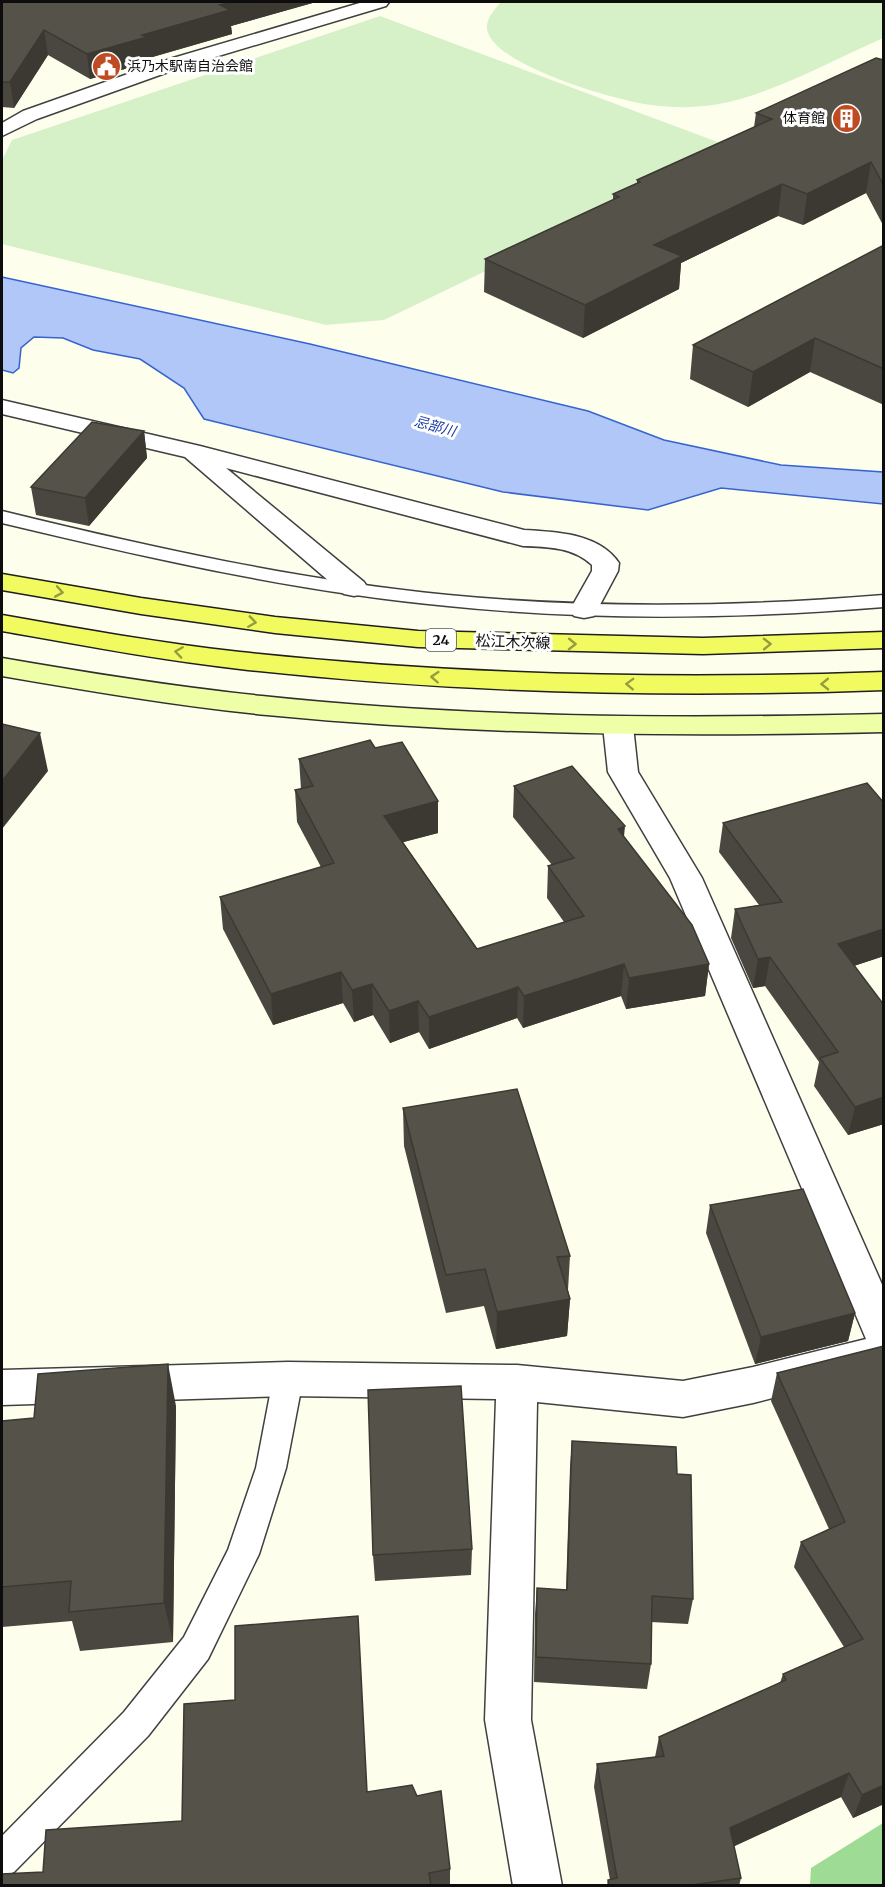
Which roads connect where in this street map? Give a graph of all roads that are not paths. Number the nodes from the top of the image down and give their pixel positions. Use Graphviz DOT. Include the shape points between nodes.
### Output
graph roads {
  1 [pos="380,2"];
  2 [pos="2,130"];
  3 [pos="2,407"];
  4 [pos="191,451"];
  5 [pos="2,517"];
  6 [pos="2,582"];
  7 [pos="354,588"];
  8 [pos="884,601"];
  9 [pos="584,610"];
  10 [pos="2,624"];
  11 [pos="884,640"];
  12 [pos="2,667"];
  13 [pos="884,681"];
  14 [pos="884,723"];
  15 [pos="618,726"];
  16 [pos="884,1335"];
  17 [pos="884,1352"];
  18 [pos="288,1379"];
  19 [pos="517,1382"];
  20 [pos="2,1387"];
  21 [pos="2,1860"];
  22 [pos="538,1886"];
  1 -- 2 [label="street" via="179,62 30,116"];
  3 -- 4 [label="street"];
  4 -- 7 [label="street"];
  4 -- 9 [label="street" via="522,538 585,547 606,563"];
  5 -- 7 [label="lane" via="196,561"];
  6 -- 11 [label="main road, 松江木次線 / 24, one-way" via="275,625 418,639 703,646"];
  7 -- 9 [label="lane" via="510,606"];
  8 -- 9 [label="lane" via="811,607"];
  13 -- 10 [label="main road, one-way" via="709,686 437,677 238,660"];
  12 -- 15 [label="street" via="300,709"];
  14 -- 15 [label="street"];
  15 -- 16 [label="street" via="622,772 686,878"];
  17 -- 19 [label="street" via="683,1399"];
  18 -- 19 [label="street"];
  18 -- 20 [label="street"];
  18 -- 21 [label="lane" via="271,1468 243,1554 196,1648 136,1724"];
  19 -- 22 [label="street" via="508,1720"];
}
